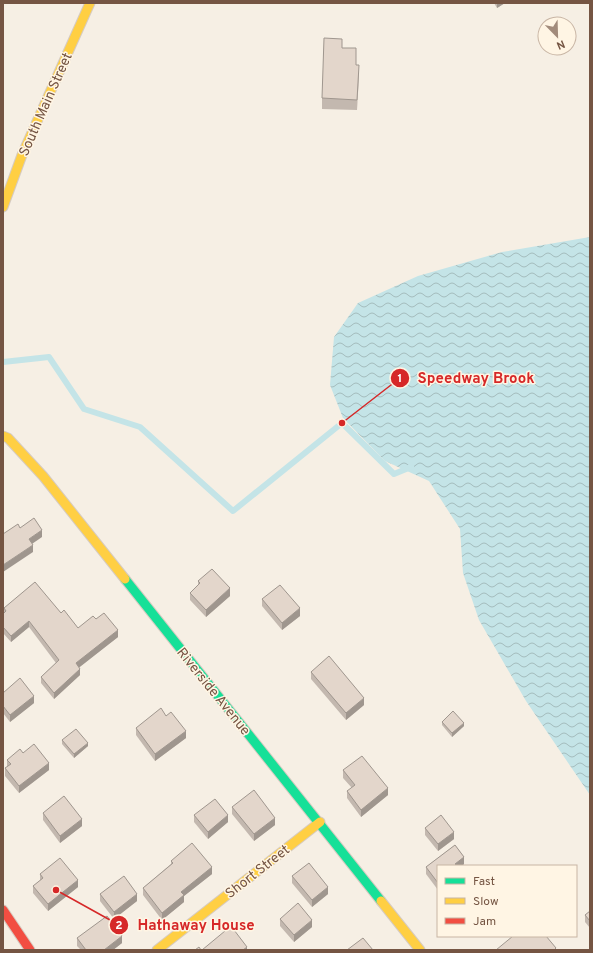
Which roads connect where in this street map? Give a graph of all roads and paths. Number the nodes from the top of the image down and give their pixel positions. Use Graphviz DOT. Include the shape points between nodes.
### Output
graph roads {
  1 [pos="90,3"];
  2 [pos="3,207"];
  3 [pos="3,436"];
  4 [pos="320,822"];
  5 [pos="3,910"];
  6 [pos="30,950"];
  7 [pos="157,950"];
  8 [pos="420,950"];
  1 -- 2 [label="street, South Main Street" via="22,155"];
  3 -- 4 [label="street, Riverside Avenue" via="8,438 43,476"];
  4 -- 7 [label="street, Short Street"];
  4 -- 8 [label="street, Riverside Avenue"];
  5 -- 6 [label="street"];
}
